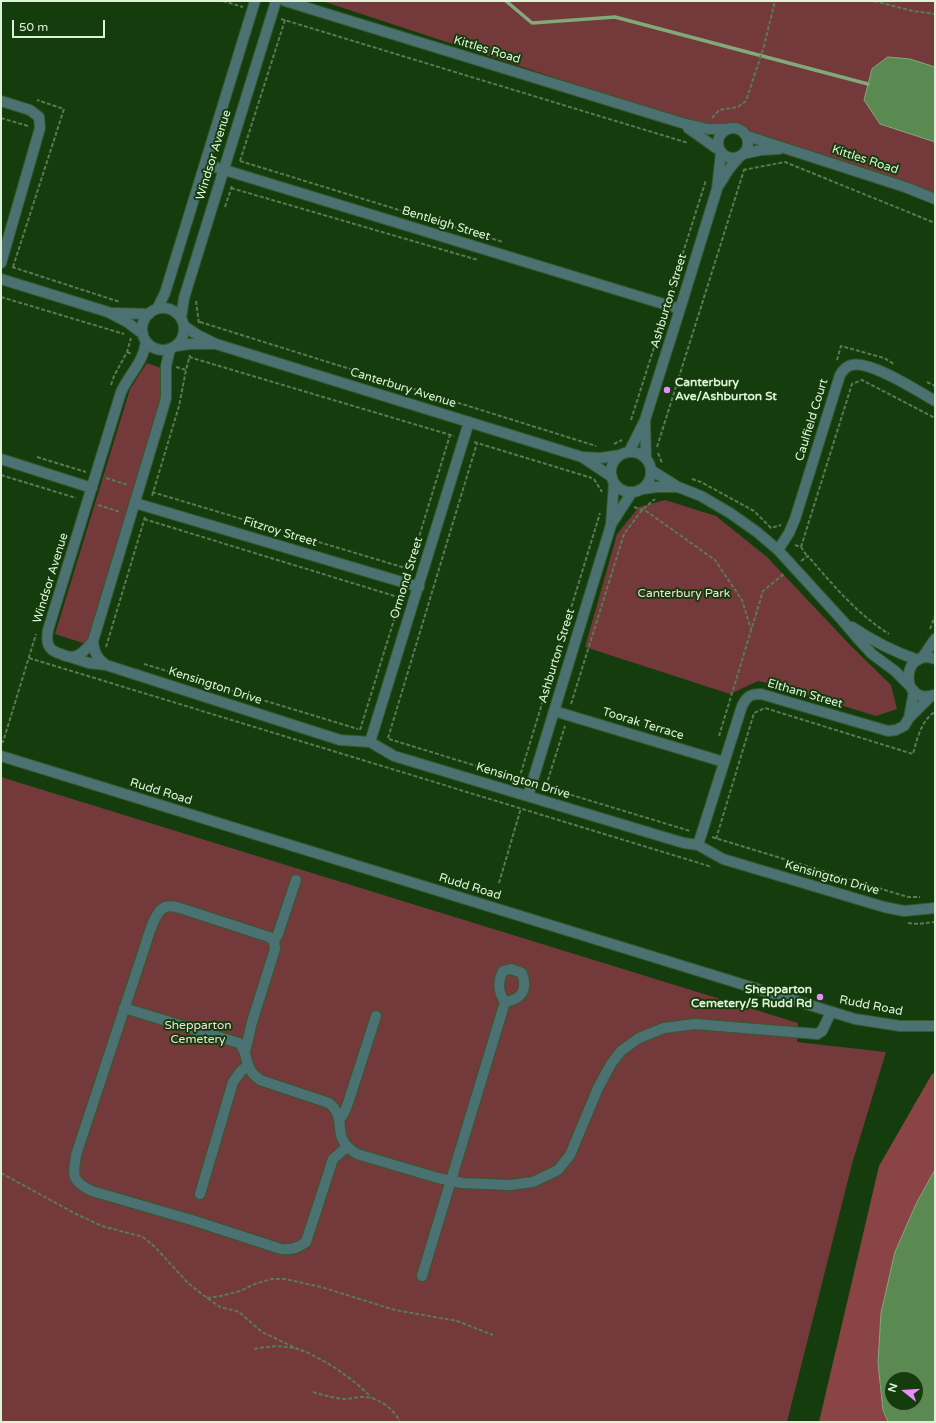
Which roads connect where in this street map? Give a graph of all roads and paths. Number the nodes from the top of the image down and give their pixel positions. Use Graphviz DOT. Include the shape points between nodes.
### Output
graph roads {
  1 [pos="223,1"];
  2 [pos="240,1"];
  3 [pos="276,1"];
  4 [pos="285,1"];
  5 [pos="775,1"];
  6 [pos="874,1"];
  7 [pos="253,5"];
  8 [pos="239,6"];
  9 [pos="935,14"];
  10 [pos="271,16"];
  11 [pos="286,20"];
  12 [pos="1,101"];
  13 [pos="1,118"];
  14 [pos="682,123"];
  15 [pos="28,126"];
  16 [pos="708,129"];
  17 [pos="725,129"];
  18 [pos="747,136"];
  19 [pos="693,145"];
  20 [pos="785,149"];
  21 [pos="720,152"];
  22 [pos="742,155"];
  23 [pos="240,161"];
  24 [pos="204,164"];
  25 [pos="732,165"];
  26 [pos="224,169"];
  27 [pos="744,170"];
  28 [pos="236,173"];
  29 [pos="231,188"];
  30 [pos="717,189"];
  31 [pos="935,200"];
  32 [pos="224,210"];
  33 [pos="935,223"];
  34 [pos="504,242"];
  35 [pos="482,261"];
  36 [pos="4,264"];
  37 [pos="1,279"];
  38 [pos="1,297"];
  39 [pos="184,298"];
  40 [pos="124,303"];
  41 [pos="680,309"];
  42 [pos="153,311"];
  43 [pos="108,312"];
  44 [pos="182,322"];
  45 [pos="200,322"];
  46 [pos="145,338"];
  47 [pos="195,339"];
  48 [pos="173,347"];
  49 [pos="143,357"];
  50 [pos="189,357"];
  51 [pos="837,361"];
  52 [pos="167,364"];
  53 [pos="897,365"];
  54 [pos="186,370"];
  55 [pos="922,379"];
  56 [pos="935,386"];
  57 [pos="935,400"];
  58 [pos="935,418"];
  59 [pos="645,420"];
  60 [pos="469,422"];
  61 [pos="464,439"];
  62 [pos="477,443"];
  63 [pos="596,446"];
  64 [pos="624,454"];
  65 [pos="31,456"];
  66 [pos="582,457"];
  67 [pos="1,459"];
  68 [pos="646,459"];
  69 [pos="651,470"];
  70 [pos="1,475"];
  71 [pos="96,475"];
  72 [pos="687,478"];
  73 [pos="594,479"];
  74 [pos="613,480"];
  75 [pos="663,483"];
  76 [pos="92,488"];
  77 [pos="139,488"];
  78 [pos="643,489"];
  79 [pos="153,492"];
  80 [pos="632,492"];
  81 [pos="88,502"];
  82 [pos="135,502"];
  83 [pos="624,504"];
  84 [pos="148,507"];
  85 [pos="642,510"];
  86 [pos="131,515"];
  87 [pos="145,519"];
  88 [pos="786,523"];
  89 [pos="611,524"];
  90 [pos="801,547"];
  91 [pos="778,550"];
  92 [pos="793,567"];
  93 [pos="423,573"];
  94 [pos="418,586"];
  95 [pos="400,598"];
  96 [pos="842,620"];
  97 [pos="752,630"];
  98 [pos="891,636"];
  99 [pos="935,639"];
  100 [pos="93,641"];
  101 [pos="104,652"];
  102 [pos="67,656"];
  103 [pos="28,658"];
  104 [pos="920,659"];
  105 [pos="935,659"];
  106 [pos="142,664"];
  107 [pos="106,665"];
  108 [pos="912,689"];
  109 [pos="933,696"];
  110 [pos="554,711"];
  111 [pos="935,712"];
  112 [pos="568,715"];
  113 [pos="910,718"];
  114 [pos="719,737"];
  115 [pos="372,738"];
  116 [pos="1,756"];
  117 [pos="724,762"];
  118 [pos="532,783"];
  119 [pos="546,787"];
  120 [pos="544,791"];
  121 [pos="528,796"];
  122 [pos="522,808"];
  123 [pos="701,834"];
  124 [pos="716,839"];
  125 [pos="698,845"];
  126 [pos="719,869"];
  127 [pos="296,880"];
  128 [pos="499,883"];
  129 [pos="923,897"];
  130 [pos="935,908"];
  131 [pos="904,922"];
  132 [pos="935,922"];
  133 [pos="274,941"];
  134 [pos="505,1002"];
  135 [pos="124,1008"];
  136 [pos="831,1012"];
  137 [pos="376,1016"];
  138 [pos="935,1026"];
  139 [pos="245,1052"];
  140 [pos="248,1065"];
  141 [pos="339,1120"];
  142 [pos="347,1147"];
  143 [pos="1,1173"];
  144 [pos="450,1181"];
  145 [pos="200,1194"];
  146 [pos="422,1276"];
  147 [pos="207,1298"];
  148 [pos="493,1335"];
  149 [pos="254,1349"];
  150 [pos="302,1351"];
  151 [pos="313,1392"];
  152 [pos="371,1397"];
  153 [pos="400,1422"];
  1 -- 8 [label="path"];
  2 -- 8 [label="path"];
  3 -- 10 [label="street, Windsor Avenue"];
  4 -- 14 [label="street, Kittles Road"];
  5 -- 16 [label="path" via="746,101 738,107 719,110 710,120"];
  6 -- 9 [label="path"];
  7 -- 8 [label="path"];
  7 -- 24 [label="street, Windsor Avenue"];
  10 -- 11 [label="path"];
  10 -- 26 [label="street, Windsor Avenue"];
  11 -- 19 [label="path"];
  11 -- 23 [label="path"];
  12 -- 36 [label="street" via="30,110 39,117 40,128"];
  13 -- 15 [label="path"];
  14 -- 16 [label="street, Kittles Road"];
  14 -- 21 [label="street, Kittles Road"];
  16 -- 17 [label="street, Kittles Road"];
  17 -- 18 [label="street" via="736,127"];
  17 -- 21 [label="street" via="718,140"];
  18 -- 20 [label="street, Kittles Road"];
  18 -- 22 [label="street" via="748,147"];
  20 -- 22 [label="street, Kittles Road" via="761,150"];
  20 -- 31 [label="street, Kittles Road" via="905,187"];
  21 -- 22 [label="street" via="730,158"];
  21 -- 30 [label="street, Ashburton Street"];
  22 -- 25 [label="street, Ashburton Street"];
  23 -- 28 [label="path"];
  23 -- 34 [label="path"];
  24 -- 26 [label="street, Bentleigh Street"];
  24 -- 42 [label="street, Windsor Avenue" via="165,293"];
  25 -- 27 [label="path"];
  25 -- 30 [label="street, Ashburton Street"];
  26 -- 28 [label="street, Bentleigh Street"];
  26 -- 39 [label="street, Windsor Avenue"];
  27 -- 33 [label="path" via="785,162"];
  27 -- 75 [label="path" via="656,450 666,472"];
  28 -- 29 [label="path"];
  28 -- 41 [label="street, Bentleigh Street"];
  29 -- 32 [label="path"];
  29 -- 35 [label="path"];
  30 -- 41 [label="street, Ashburton Street"];
  36 -- 40 [label="path"];
  37 -- 43 [label="street"];
  38 -- 49 [label="path" via="131,336 127,352"];
  39 -- 44 [label="street, Windsor Avenue"];
  39 -- 45 [label="path" via="196,299"];
  41 -- 59 [label="street, Ashburton Street"];
  42 -- 43 [label="street"];
  42 -- 44 [label="street" via="165,308 172,310"];
  42 -- 46 [label="street" via="144,320 142,327"];
  43 -- 46 [label="street" via="128,322"];
  44 -- 47 [label="street, Canterbury Avenue"];
  44 -- 48 [label="street" via="184,334"];
  45 -- 47 [label="path"];
  45 -- 63 [label="path"];
  46 -- 48 [label="street" via="156,349"];
  46 -- 49 [label="street, Windsor Avenue"];
  47 -- 48 [label="street"];
  47 -- 50 [label="path"];
  47 -- 60 [label="street, Canterbury Avenue"];
  48 -- 52 [label="street"];
  49 -- 71 [label="street, Windsor Avenue" via="126,380"];
  50 -- 54 [label="path"];
  50 -- 61 [label="path"];
  51 -- 53 [label="path" via="841,346 884,358"];
  52 -- 54 [label="path"];
  52 -- 77 [label="street" via="166,398"];
  54 -- 79 [label="path" via="179,406"];
  55 -- 56 [label="path"];
  57 -- 91 [label="street, Caulfield Court" via="888,374 853,364 845,368 840,375 795,519"];
  58 -- 90 [label="path" via="862,380 852,384"];
  59 -- 64 [label="street, Ashburton Street"];
  59 -- 68 [label="street, Ashburton Street"];
  60 -- 61 [label="street, Ormond Street"];
  60 -- 66 [label="street, Canterbury Avenue"];
  61 -- 62 [label="path"];
  61 -- 93 [label="street, Ormond Street"];
  62 -- 73 [label="path"];
  62 -- 118 [label="path" via="388,738"];
  64 -- 66 [label="street, Canterbury Avenue" via="601,458"];
  64 -- 68 [label="street" via="636,452"];
  64 -- 74 [label="street" via="613,464"];
  65 -- 71 [label="path"];
  66 -- 74 [label="street, Canterbury Avenue"];
  67 -- 76 [label="street"];
  68 -- 69 [label="street"];
  69 -- 75 [label="street"];
  69 -- 78 [label="street" via="651,477"];
  70 -- 81 [label="path"];
  71 -- 76 [label="street, Windsor Avenue"];
  71 -- 77 [label="path"];
  72 -- 88 [label="path" via="702,482 754,511 771,528"];
  74 -- 80 [label="street" via="625,492"];
  74 -- 89 [label="street, Ashburton Street"];
  75 -- 78 [label="street"];
  75 -- 85 [label="path" via="658,498"];
  75 -- 91 [label="street" via="701,496 730,513"];
  76 -- 81 [label="street, Windsor Avenue"];
  77 -- 79 [label="path"];
  77 -- 82 [label="street"];
  78 -- 80 [label="street"];
  79 -- 84 [label="path"];
  79 -- 93 [label="path"];
  80 -- 83 [label="street, Ashburton Street"];
  81 -- 86 [label="path"];
  81 -- 102 [label="street, Windsor Avenue" via="46,640 49,648"];
  82 -- 84 [label="street, Fitzroy Street"];
  82 -- 86 [label="street"];
  83 -- 85 [label="path"];
  83 -- 89 [label="street, Ashburton Street"];
  84 -- 87 [label="path"];
  84 -- 94 [label="street, Fitzroy Street"];
  85 -- 97 [label="path" via="715,560 742,600"];
  85 -- 112 [label="path" via="624,534"];
  86 -- 87 [label="path"];
  86 -- 100 [label="street"];
  87 -- 95 [label="path"];
  87 -- 101 [label="path"];
  89 -- 110 [label="street, Ashburton Street"];
  91 -- 92 [label="street"];
  92 -- 96 [label="street"];
  92 -- 97 [label="path" via="763,591"];
  92 -- 98 [label="path" via="808,556 840,593 878,628"];
  93 -- 94 [label="street, Ormond Street"];
  94 -- 115 [label="street, Ormond Street"];
  96 -- 104 [label="street" via="881,645 900,654"];
  96 -- 108 [label="street" via="872,654 895,671"];
  97 -- 114 [label="path"];
  99 -- 104 [label="street"];
  100 -- 102 [label="street" via="77,656"];
  100 -- 107 [label="street" via="96,656"];
  102 -- 107 [label="street, Kensington Drive"];
  103 -- 122 [label="path"];
  104 -- 105 [label="street"];
  104 -- 108 [label="street" via="908,673"];
  106 -- 115 [label="path"];
  107 -- 115 [label="street, Kensington Drive" via="340,740"];
  108 -- 109 [label="street" via="920,695"];
  108 -- 113 [label="street"];
  109 -- 113 [label="street"];
  110 -- 112 [label="street, Toorak Terrace"];
  110 -- 118 [label="street, Ashburton Street"];
  111 -- 124 [label="path" via="929,715 920,731 913,754 765,708 754,713"];
  112 -- 117 [label="street, Toorak Terrace"];
  112 -- 119 [label="path"];
  113 -- 117 [label="street, Eltham Street" via="904,726 888,731 761,694 751,694 742,706"];
  115 -- 121 [label="street, Kensington Drive" via="394,756"];
  116 -- 136 [label="street, Rudd Road"];
  117 -- 123 [label="street, Eltham Street"];
  118 -- 119 [label="path"];
  118 -- 121 [label="street, Ashburton Street"];
  119 -- 120 [label="path"];
  119 -- 123 [label="path"];
  121 -- 125 [label="street, Kensington Drive"];
  122 -- 126 [label="path"];
  122 -- 128 [label="path"];
  123 -- 124 [label="path"];
  123 -- 125 [label="street, Eltham Street"];
  124 -- 129 [label="path" via="908,898"];
  125 -- 130 [label="street, Kensington Drive" via="723,859 884,907 904,911"];
  127 -- 133 [label="street"];
  131 -- 132 [label="path"];
  133 -- 135 [label="street" via="269,937 183,909 165,907 160,910 154,921"];
  133 -- 139 [label="street" via="275,949"];
  134 -- 144 [label="street"];
  135 -- 139 [label="street" via="239,1043"];
  135 -- 142 [label="street" via="76,1155 74,1176 84,1188 290,1250 306,1242 333,1159"];
  136 -- 138 [label="street, Rudd Road" via="887,1025"];
  136 -- 144 [label="street" via="822,1031 817,1034 695,1024 664,1028 639,1038 621,1051 611,1064 570,1155 558,1170 532,1182 510,1185"];
  137 -- 141 [label="street" via="353,1089"];
  139 -- 140 [label="street"];
  140 -- 141 [label="street" via="260,1080 329,1103 335,1108"];
  140 -- 145 [label="street" via="233,1082"];
  141 -- 142 [label="street" via="340,1136"];
  142 -- 144 [label="street" via="357,1154"];
  143 -- 147 [label="path" via="102,1226 143,1237"];
  144 -- 146 [label="street"];
  147 -- 148 [label="path" via="240,1291 271,1279 285,1279 321,1287 395,1310 457,1321"];
  147 -- 150 [label="path" via="220,1308 238,1312 262,1332"];
  149 -- 150 [label="path" via="271,1346"];
  150 -- 152 [label="path" via="344,1374"];
  151 -- 152 [label="path" via="344,1399"];
  152 -- 153 [label="path" via="391,1409"];
}
